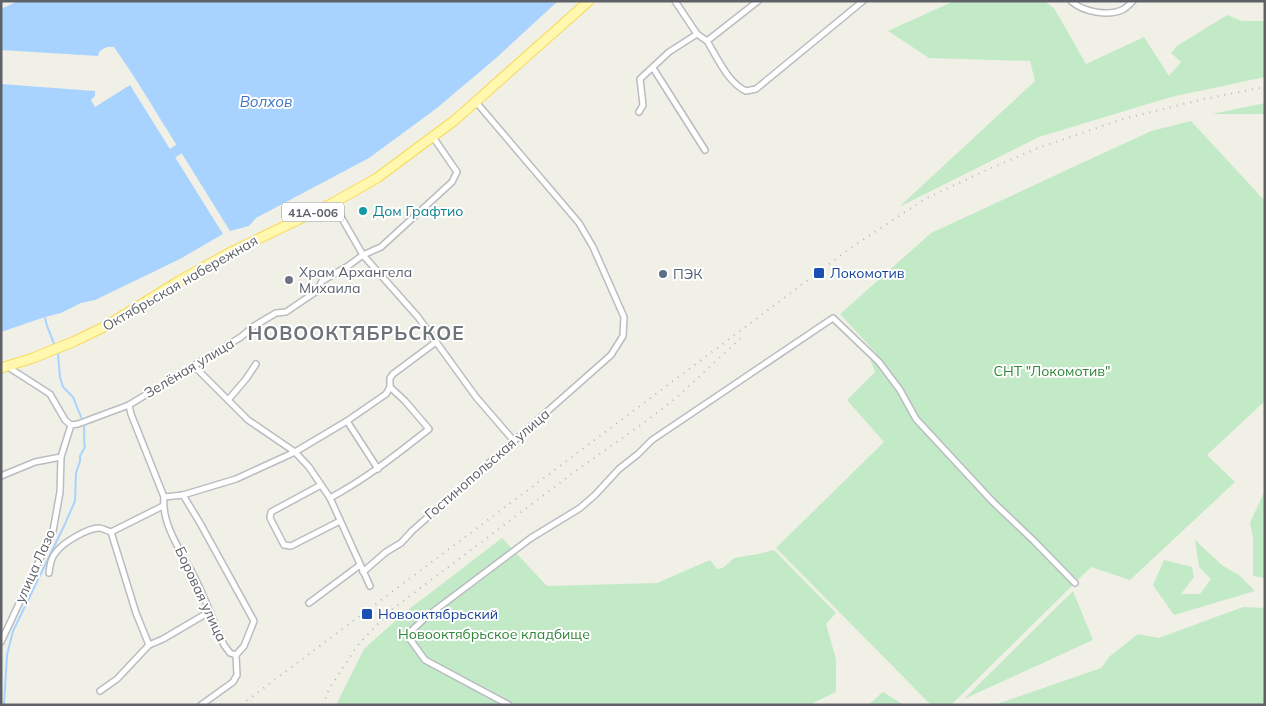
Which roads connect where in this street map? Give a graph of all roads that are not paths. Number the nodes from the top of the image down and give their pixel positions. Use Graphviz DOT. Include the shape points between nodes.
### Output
graph roads {
  1 [pos="589,1"];
  2 [pos="675,1"];
  3 [pos="758,1"];
  4 [pos="862,1"];
  5 [pos="1071,1"];
  6 [pos="1133,1"];
  7 [pos="697,34"];
  8 [pos="707,41"];
  9 [pos="652,68"];
  10 [pos="476,102"];
  11 [pos="638,112"];
  12 [pos="434,137"];
  13 [pos="705,150"];
  14 [pos="333,203"];
  15 [pos="363,254"];
  16 [pos="436,342"];
  17 [pos="256,364"];
  18 [pos="194,366"];
  19 [pos="4,367"];
  20 [pos="390,387"];
  21 [pos="228,400"];
  22 [pos="129,405"];
  23 [pos="347,421"];
  24 [pos="71,425"];
  25 [pos="514,442"];
  26 [pos="295,452"];
  27 [pos="61,457"];
  28 [pos="378,469"];
  29 [pos="1,476"];
  30 [pos="321,485"];
  31 [pos="183,496"];
  32 [pos="164,497"];
  33 [pos="330,498"];
  34 [pos="163,506"];
  35 [pos="340,521"];
  36 [pos="111,532"];
  37 [pos="360,565"];
  38 [pos="363,572"];
  39 [pos="49,574"];
  40 [pos="1075,583"];
  41 [pos="370,586"];
  42 [pos="309,603"];
  43 [pos="209,612"];
  44 [pos="1,642"];
  45 [pos="149,645"];
  46 [pos="236,655"];
  47 [pos="100,691"];
  48 [pos="201,705"];
  49 [pos="509,705"];
  1 -- 10 [label="main road, Октябрьская набережная / 41А-006"];
  2 -- 7 [label="street"];
  3 -- 8 [label="street"];
  4 -- 8 [label="street" via="756,89 746,92 731,79"];
  5 -- 6 [label="street" via="1090,12 1122,10"];
  7 -- 8 [label="street"];
  7 -- 9 [label="street" via="668,52"];
  9 -- 11 [label="street" via="640,79 643,105"];
  9 -- 13 [label="street"];
  10 -- 12 [label="main road, Октябрьская набережная / 41А-006"];
  10 -- 25 [label="street, Гостинопольская улица" via="580,223 624,317 623,336 611,355"];
  12 -- 14 [label="main road, Октябрьская набережная / 41А-006" via="377,178"];
  12 -- 15 [label="street, Зелёная улица" via="457,172 452,182 382,247"];
  14 -- 15 [label="street"];
  14 -- 19 [label="main road, Октябрьская набережная / 41А-006" via="231,252 106,326"];
  15 -- 16 [label="street"];
  15 -- 18 [label="street, Зелёная улица" via="322,281 317,291 286,312 276,313"];
  16 -- 20 [label="street" via="393,374"];
  16 -- 25 [label="street"];
  17 -- 21 [label="street"];
  18 -- 21 [label="street"];
  18 -- 22 [label="street, Зелёная улица"];
  19 -- 24 [label="street" via="50,394"];
  20 -- 23 [label="street" via="386,394"];
  20 -- 28 [label="street" via="429,429"];
  21 -- 26 [label="street" via="248,420"];
  22 -- 24 [label="street, Зелёная улица"];
  22 -- 32 [label="street"];
  23 -- 26 [label="street"];
  23 -- 28 [label="street"];
  24 -- 27 [label="street"];
  25 -- 38 [label="street, Гостинопольская улица" via="401,543"];
  26 -- 30 [label="street"];
  26 -- 31 [label="street" via="236,479"];
  27 -- 29 [label="street" via="35,462"];
  27 -- 44 [label="street, улица Лазо" via="60,492 53,531"];
  28 -- 33 [label="street"];
  30 -- 33 [label="street"];
  30 -- 35 [label="street" via="270,512 284,545 291,546"];
  31 -- 32 [label="street"];
  31 -- 46 [label="street, Боровая улица" via="254,621 244,646"];
  32 -- 34 [label="street, Боровая улица"];
  33 -- 35 [label="street"];
  34 -- 36 [label="street"];
  34 -- 43 [label="street, Боровая улица" via="170,531"];
  35 -- 37 [label="street"];
  36 -- 39 [label="street" via="101,528 89,529 64,544 51,561"];
  36 -- 45 [label="street"];
  37 -- 38 [label="street"];
  37 -- 42 [label="street"];
  38 -- 41 [label="street"];
  40 -- 49 [label="street" via="922,426 878,362 833,318 652,440 580,508 531,538 407,635 425,660"];
  43 -- 45 [label="street"];
  43 -- 46 [label="street, Боровая улица" via="224,645"];
  45 -- 47 [label="street"];
  46 -- 48 [label="street" via="237,675 233,682"];
}
